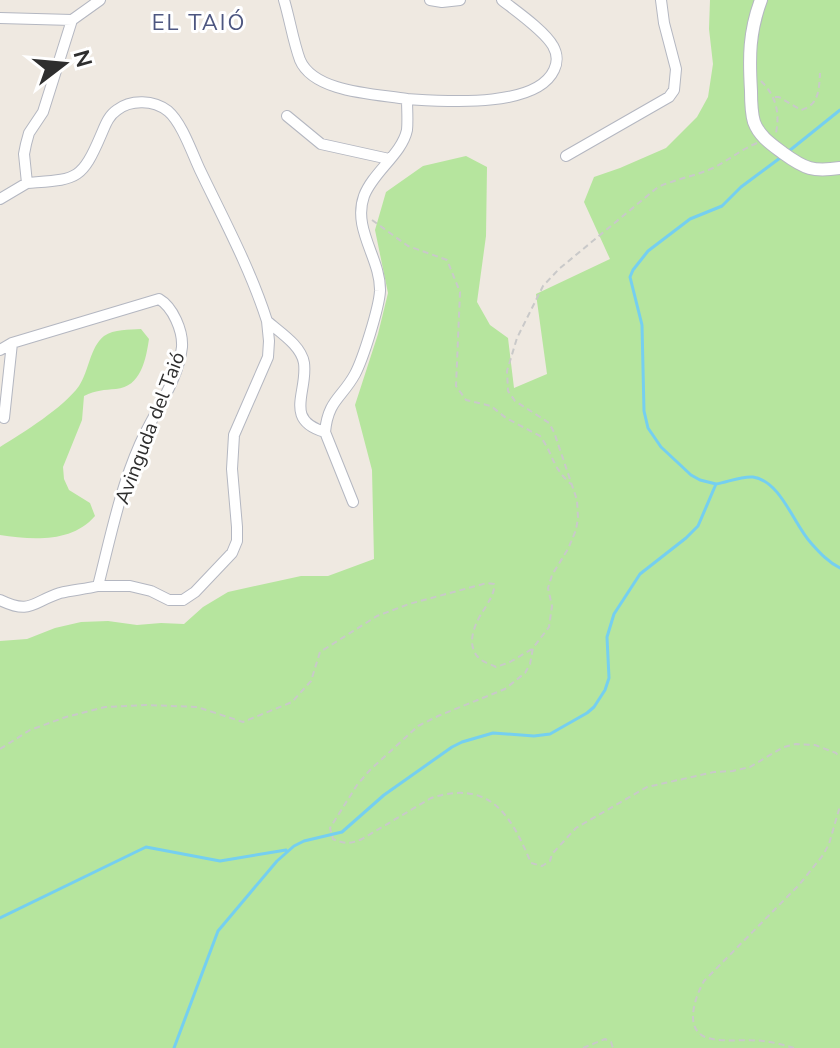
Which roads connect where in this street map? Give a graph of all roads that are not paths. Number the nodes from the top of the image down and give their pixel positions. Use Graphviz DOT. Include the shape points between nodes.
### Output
graph roads {
  1 [pos="100,0"];
  2 [pos="284,0"];
  3 [pos="430,0"];
  4 [pos="460,0"];
  5 [pos="502,0"];
  6 [pos="661,0"];
  7 [pos="761,0"];
  8 [pos="0,18"];
  9 [pos="72,20"];
  10 [pos="407,99"];
  11 [pos="287,116"];
  12 [pos="566,156"];
  13 [pos="389,159"];
  14 [pos="840,168"];
  15 [pos="27,183"];
  16 [pos="0,199"];
  17 [pos="267,321"];
  18 [pos="12,343"];
  19 [pos="0,350"];
  20 [pos="4,418"];
  21 [pos="325,432"];
  22 [pos="353,502"];
  23 [pos="98,586"];
  24 [pos="0,600"];
  1 -- 9 [label="street"];
  2 -- 10 [label="street" via="301,61 311,75 328,85"];
  3 -- 4 [label="street"];
  5 -- 10 [label="street" via="553,44 556,66 543,84 487,101"];
  6 -- 12 [label="street" via="676,69 674,90"];
  7 -- 14 [label="street" via="751,32 754,122 769,143 794,161 821,171"];
  8 -- 9 [label="street"];
  9 -- 15 [label="street" via="43,112 29,133 24,154"];
  10 -- 13 [label="street" via="404,139"];
  11 -- 13 [label="street" via="321,144"];
  13 -- 21 [label="street" via="372,181 360,214 380,292 369,338 355,373 330,407"];
  15 -- 16 [label="street"];
  15 -- 17 [label="street" via="79,173 90,162 107,120 127,104 166,109 243,258"];
  17 -- 21 [label="street" via="299,350 304,362 299,404 304,421"];
  17 -- 23 [label="street" via="268,357 234,435 237,541 232,553 183,600 130,586"];
  18 -- 19 [label="street, Avinguda del Taió"];
  18 -- 20 [label="street"];
  18 -- 23 [label="street, Avinguda del Taió" via="159,299 178,325 180,358 124,486"];
  21 -- 22 [label="street"];
  23 -- 24 [label="street" via="60,593 28,607"];
}
